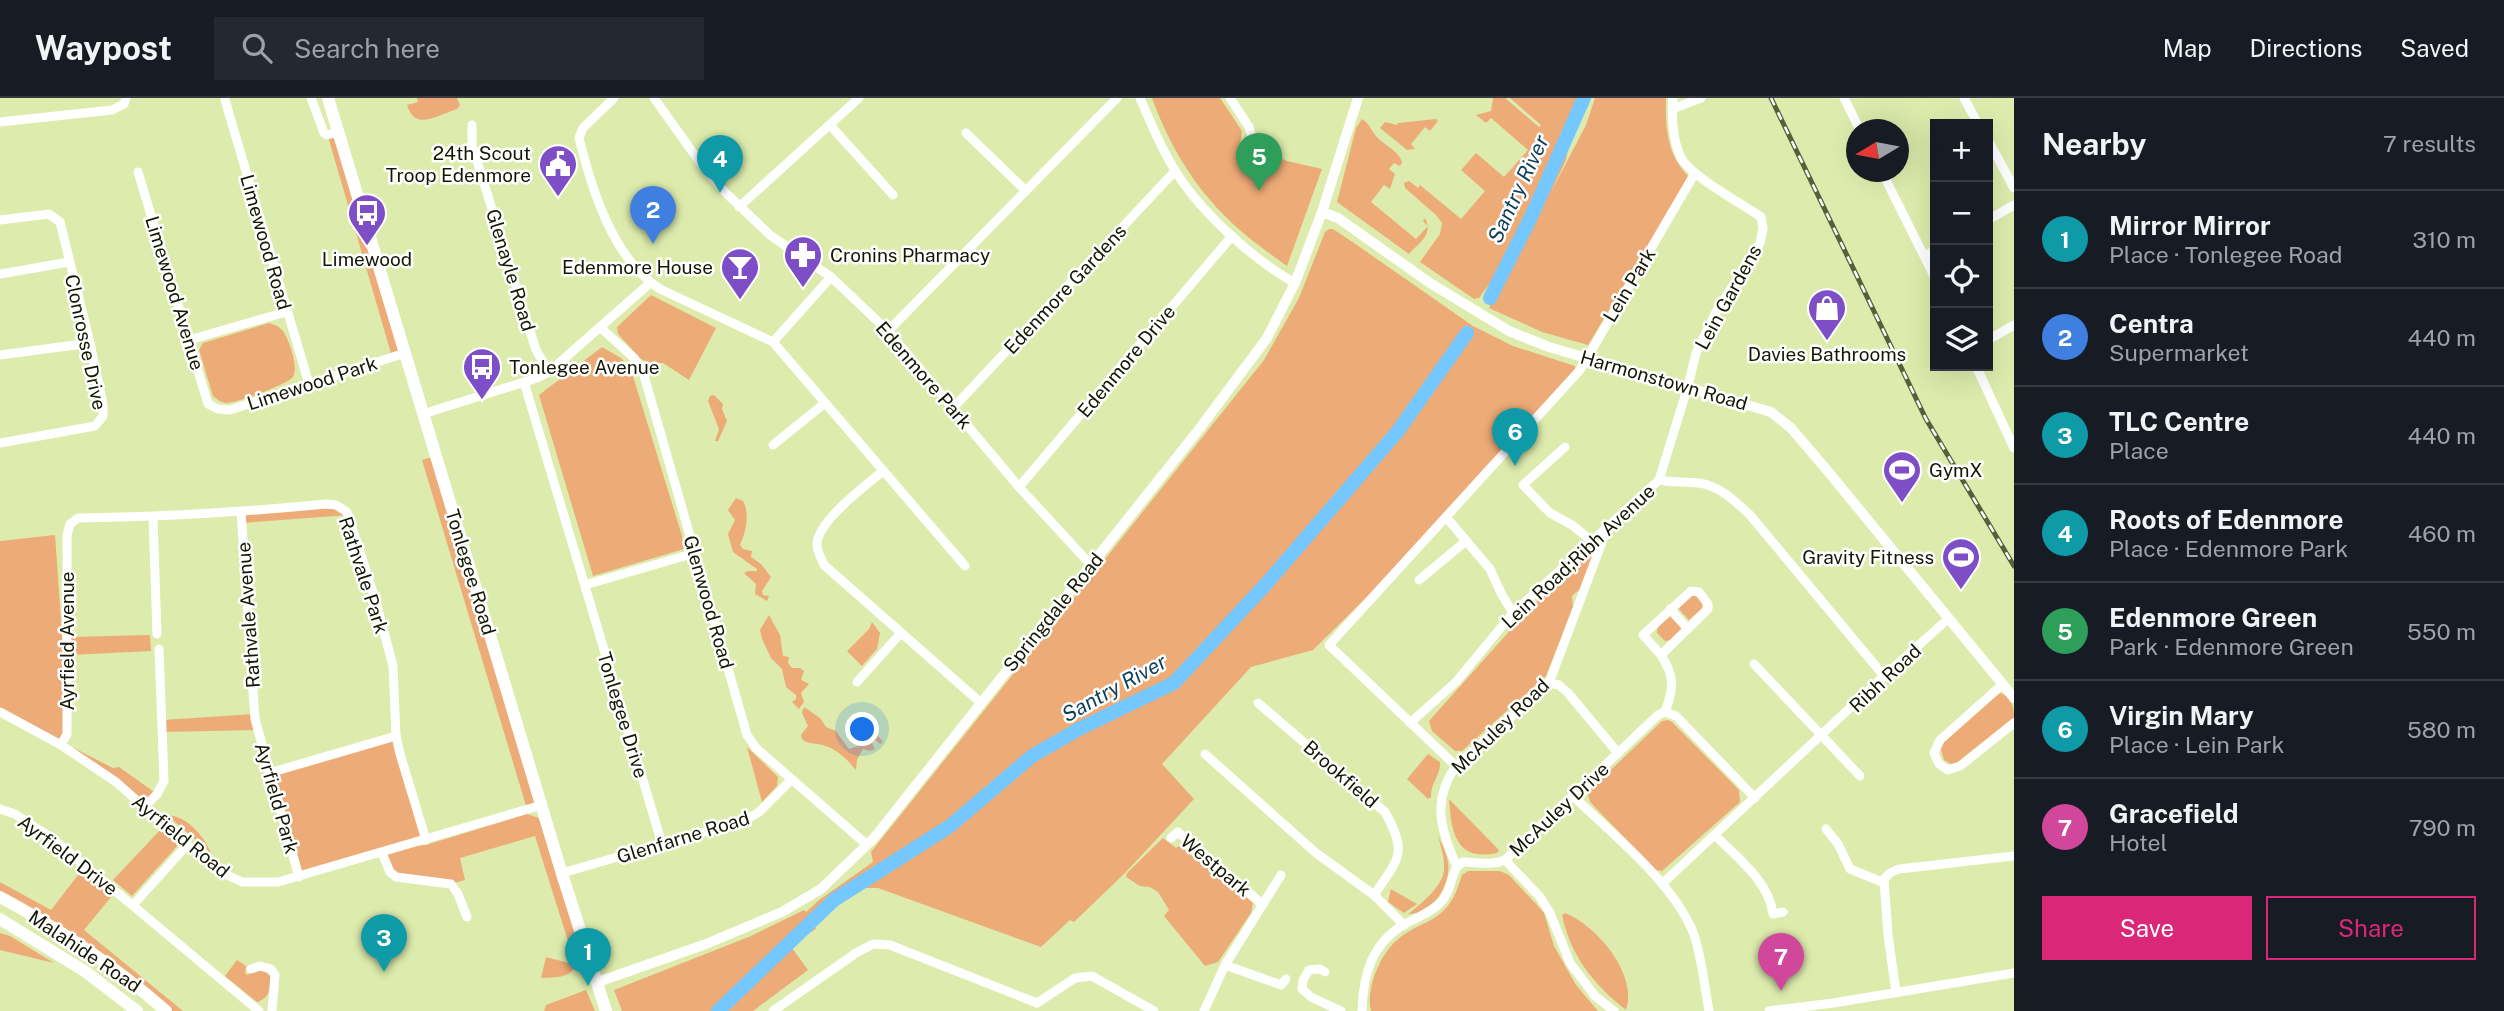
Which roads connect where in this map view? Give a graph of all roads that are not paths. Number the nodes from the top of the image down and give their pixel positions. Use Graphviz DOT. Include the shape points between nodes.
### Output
graph roads {
  1 [pos="126,98"];
  2 [pos="311,98"];
  3 [pos="328,98"];
  4 [pos="614,98"];
  5 [pos="654,98"];
  6 [pos="859,98"];
  7 [pos="1117,98"];
  8 [pos="1140,98"];
  9 [pos="1230,98"];
  10 [pos="1358,98"];
  11 [pos="1672,98"];
  12 [pos="1701,98"];
  13 [pos="1844,98"];
  14 [pos="1964,98"];
  15 [pos="225,100"];
  16 [pos="1672,109"];
  17 [pos="1854,119"];
  18 [pos="1975,119"];
  19 [pos="0,122"];
  20 [pos="472,125"];
  21 [pos="830,125"];
  22 [pos="339,132"];
  23 [pos="966,133"];
  24 [pos="1253,141"];
  25 [pos="1993,149"];
  26 [pos="1175,171"];
  27 [pos="138,173"];
  28 [pos="1695,173"];
  29 [pos="1887,182"];
  30 [pos="2014,188"];
  31 [pos="1026,191"];
  32 [pos="893,195"];
  33 [pos="2014,205"];
  34 [pos="739,206"];
  35 [pos="1322,212"];
  36 [pos="1993,217"];
  37 [pos="0,220"];
  38 [pos="1232,236"];
  39 [pos="1930,253"];
  40 [pos="1925,256"];
  41 [pos="69,262"];
  42 [pos="1930,267"];
  43 [pos="0,274"];
  44 [pos="831,277"];
  45 [pos="650,283"];
  46 [pos="1295,283"];
  47 [pos="286,312"];
  48 [pos="2014,325"];
  49 [pos="601,328"];
  50 [pos="888,331"];
  51 [pos="1993,337"];
  52 [pos="189,340"];
  53 [pos="773,342"];
  54 [pos="90,343"];
  55 [pos="405,353"];
  56 [pos="0,355"];
  57 [pos="1587,358"];
  58 [pos="1978,371"];
  59 [pos="549,372"];
  60 [pos="524,382"];
  61 [pos="309,384"];
  62 [pos="1688,386"];
  63 [pos="825,403"];
  64 [pos="954,407"];
  65 [pos="218,409"];
  66 [pos="423,414"];
  67 [pos="0,443"];
  68 [pos="773,444"];
  69 [pos="2014,446"];
  70 [pos="1565,447"];
  71 [pos="883,471"];
  72 [pos="1659,480"];
  73 [pos="1019,487"];
  74 [pos="241,512"];
  75 [pos="153,517"];
  76 [pos="1446,517"];
  77 [pos="1602,532"];
  78 [pos="67,535"];
  79 [pos="1466,541"];
  80 [pos="1592,542"];
  81 [pos="695,553"];
  82 [pos="1090,564"];
  83 [pos="965,566"];
  84 [pos="1419,580"];
  85 [pos="585,585"];
  86 [pos="1670,609"];
  87 [pos="1513,613"];
  88 [pos="1948,619"];
  89 [pos="1688,629"];
  90 [pos="156,634"];
  91 [pos="900,634"];
  92 [pos="159,649"];
  93 [pos="1661,654"];
  94 [pos="1754,664"];
  95 [pos="1884,676"];
  96 [pos="857,681"];
  97 [pos="1549,683"];
  98 [pos="2003,684"];
  99 [pos="2014,698"];
  100 [pos="980,702"];
  101 [pos="1258,703"];
  102 [pos="0,712"];
  103 [pos="1665,712"];
  104 [pos="255,719"];
  105 [pos="1410,723"];
  106 [pos="2014,723"];
  107 [pos="396,736"];
  108 [pos="1822,736"];
  109 [pos="61,745"];
  110 [pos="1618,753"];
  111 [pos="1205,754"];
  112 [pos="1456,766"];
  113 [pos="269,773"];
  114 [pos="1860,776"];
  115 [pos="791,780"];
  116 [pos="1573,796"];
  117 [pos="1755,798"];
  118 [pos="542,805"];
  119 [pos="145,807"];
  120 [pos="0,809"];
  121 [pos="1826,829"];
  122 [pos="1715,835"];
  123 [pos="1171,838"];
  124 [pos="426,840"];
  125 [pos="662,844"];
  126 [pos="866,844"];
  127 [pos="187,845"];
  128 [pos="382,853"];
  129 [pos="2014,856"];
  130 [pos="1505,860"];
  131 [pos="1457,867"];
  132 [pos="562,873"];
  133 [pos="1281,874"];
  134 [pos="299,877"];
  135 [pos="1882,882"];
  136 [pos="1662,884"];
  137 [pos="1374,895"];
  138 [pos="0,897"];
  139 [pos="1262,904"];
  140 [pos="133,905"];
  141 [pos="1783,912"];
  142 [pos="467,917"];
  143 [pos="0,919"];
  144 [pos="1404,925"];
  145 [pos="0,927"];
  146 [pos="61,956"];
  147 [pos="1225,965"];
  148 [pos="251,969"];
  149 [pos="1325,972"];
  150 [pos="2014,973"];
  151 [pos="1286,979"];
  152 [pos="598,982"];
  153 [pos="1896,992"];
  154 [pos="1037,1007"];
  155 [pos="1833,1007"];
  156 [pos="137,1011"];
  157 [pos="166,1011"];
  158 [pos="258,1011"];
  159 [pos="272,1011"];
  160 [pos="606,1011"];
  161 [pos="773,1011"];
  162 [pos="1154,1011"];
  163 [pos="1204,1011"];
  164 [pos="1341,1011"];
  165 [pos="1362,1011"];
  166 [pos="1614,1011"];
  167 [pos="1709,1011"];
  168 [pos="1769,1011"];
  1 -- 19 [label="street" via="112,110"];
  2 -- 22 [label="street" via="324,133"];
  3 -- 22 [label="main road, Tonlegee Road"];
  4 -- 45 [label="street" via="583,128 579,138 606,220 621,250"];
  5 -- 34 [label="street, Edenmore Park" via="704,168"];
  6 -- 21 [label="street"];
  7 -- 31 [label="street"];
  8 -- 26 [label="street"];
  9 -- 24 [label="street"];
  10 -- 35 [label="street, Springdale Road"];
  11 -- 16 [label="street, Lein Gardens"];
  12 -- 16 [label="street"];
  13 -- 17 [label="street"];
  14 -- 18 [label="street"];
  15 -- 47 [label="street, Limewood Road"];
  16 -- 28 [label="street, Lein Gardens" via="1682,158"];
  20 -- 59 [label="street, Glenayle Road" via="472,145 536,349"];
  21 -- 32 [label="street"];
  21 -- 34 [label="street"];
  22 -- 55 [label="main road, Tonlegee Road"];
  23 -- 31 [label="street"];
  25 -- 30 [label="street"];
  26 -- 38 [label="street"];
  26 -- 64 [label="street, Edenmore Gardens"];
  27 -- 52 [label="street, Limewood Avenue"];
  28 -- 57 [label="street, Lein Park"];
  28 -- 62 [label="street, Lein Gardens" via="1761,217 1763,229 1760,243 1696,353"];
  29 -- 40 [label="street"];
  31 -- 50 [label="street"];
  33 -- 36 [label="street"];
  34 -- 44 [label="street, Edenmore Park" via="769,235"];
  35 -- 46 [label="street, Springdale Road"];
  35 -- 57 [label="street, Harmonstown Road" via="1338,218 1490,322"];
  37 -- 41 [label="street, Clonrosse Drive" via="48,215 60,222"];
  38 -- 46 [label="street"];
  38 -- 73 [label="street, Edenmore Drive"];
  39 -- 40 [label="street"];
  40 -- 42 [label="street"];
  41 -- 43 [label="street"];
  41 -- 54 [label="street, Clonrosse Drive"];
  44 -- 50 [label="street, Edenmore Park"];
  44 -- 53 [label="street"];
  45 -- 49 [label="street"];
  45 -- 53 [label="street"];
  46 -- 82 [label="street, Springdale Road" via="1256,355"];
  47 -- 52 [label="street"];
  47 -- 61 [label="street, Limewood Road"];
  48 -- 51 [label="street"];
  49 -- 59 [label="street"];
  49 -- 81 [label="street, Glenwood Road" via="643,372"];
  50 -- 64 [label="street, Edenmore Park"];
  52 -- 65 [label="street, Limewood Avenue" via="208,404"];
  53 -- 63 [label="street"];
  54 -- 56 [label="street"];
  54 -- 67 [label="street, Clonrosse Drive" via="103,404 103,416 95,426"];
  55 -- 61 [label="street, Limewood Park"];
  55 -- 66 [label="main road, Tonlegee Road"];
  57 -- 62 [label="street, Harmonstown Road"];
  57 -- 76 [label="street, Lein Park"];
  58 -- 69 [label="street"];
  59 -- 60 [label="street"];
  60 -- 66 [label="street"];
  60 -- 85 [label="street, Tonlegee Drive"];
  61 -- 65 [label="street, Limewood Park" via="230,410"];
  62 -- 72 [label="street, Lein Gardens"];
  62 -- 88 [label="street, Harmonstown Road" via="1782,419"];
  63 -- 68 [label="street"];
  63 -- 71 [label="street"];
  64 -- 73 [label="street, Edenmore Park"];
  66 -- 118 [label="main road, Tonlegee Road"];
  70 -- 80 [label="street" via="1523,485 1550,513"];
  71 -- 83 [label="street"];
  71 -- 91 [label="street" via="821,529 818,553 824,565"];
  72 -- 77 [label="street, Lein Road;Ribh Avenue"];
  72 -- 95 [label="street" via="1715,487 1733,499"];
  73 -- 82 [label="street, Edenmore Park"];
  74 -- 75 [label="street, Rathvale Park"];
  74 -- 104 [label="street, Rathvale Avenue"];
  74 -- 107 [label="street, Rathvale Park" via="326,504 347,512 393,666"];
  75 -- 78 [label="street, Rathvale Park" via="78,518"];
  75 -- 90 [label="street"];
  76 -- 79 [label="street"];
  76 -- 105 [label="street, Lein Park" via="1329,645"];
  77 -- 80 [label="street, Lein Road;Ribh Avenue"];
  77 -- 97 [label="street, McAuley Road" via="1604,537"];
  78 -- 109 [label="street, Ayrfield Avenue" via="67,734"];
  79 -- 84 [label="street"];
  79 -- 87 [label="street" via="1490,569"];
  80 -- 87 [label="street, Lein Road;Ribh Avenue"];
  81 -- 85 [label="street"];
  81 -- 115 [label="street, Glenwood Road" via="747,735"];
  82 -- 100 [label="street, Springdale Road"];
  85 -- 125 [label="street, Tonlegee Drive"];
  86 -- 89 [label="street"];
  86 -- 89 [label="street" via="1691,591 1699,592 1708,609"];
  86 -- 93 [label="street" via="1643,635"];
  87 -- 105 [label="street, Lein Road;Ribh Avenue" via="1456,682"];
  88 -- 95 [label="street, Ribh Road"];
  88 -- 98 [label="street, Harmonstown Road"];
  89 -- 93 [label="street"];
  91 -- 96 [label="street"];
  91 -- 100 [label="street"];
  92 -- 119 [label="street" via="164,781"];
  93 -- 103 [label="street" via="1670,670 1673,692"];
  94 -- 108 [label="street"];
  95 -- 108 [label="street, Ribh Road"];
  97 -- 110 [label="street, McAuley Drive" via="1568,693"];
  97 -- 112 [label="street, McAuley Road"];
  98 -- 99 [label="street, Harmonstown Road"];
  98 -- 106 [label="street" via="1940,740 1934,753 1939,764 1948,770 1960,766"];
  100 -- 126 [label="street, Springdale Road" via="899,809"];
  101 -- 137 [label="street, Brookfield" via="1385,813 1398,835 1400,854"];
  102 -- 109 [label="street, Ayrfield Road"];
  103 -- 110 [label="street, McAuley Drive"];
  103 -- 117 [label="street" via="1676,716"];
  104 -- 113 [label="street, Ayrfield Park"];
  105 -- 112 [label="street"];
  107 -- 113 [label="street"];
  107 -- 124 [label="street, Rathvale Park"];
  108 -- 114 [label="street"];
  108 -- 117 [label="street, Ribh Road"];
  109 -- 119 [label="street, Ayrfield Road"];
  110 -- 116 [label="street, McAuley Drive"];
  111 -- 137 [label="street" via="1316,853"];
  112 -- 131 [label="street, McAuley Road" via="1446,780 1440,807"];
  113 -- 134 [label="street, Ayrfield Park"];
  115 -- 125 [label="street, Glenfarne Road" via="746,820"];
  115 -- 126 [label="street, Glenwood Road"];
  116 -- 130 [label="street, McAuley Drive"];
  116 -- 136 [label="street"];
  117 -- 122 [label="street, Ribh Road"];
  118 -- 124 [label="street, Ayrfield Road"];
  118 -- 132 [label="main road, Tonlegee Road"];
  119 -- 127 [label="street, Ayrfield Road"];
  120 -- 140 [label="street, Ayrfield Drive" via="53,839"];
  121 -- 135 [label="street" via="1850,869"];
  122 -- 136 [label="street, Ribh Road"];
  122 -- 141 [label="street" via="1760,881 1773,914"];
  123 -- 139 [label="street, Westpark" via="1178,832"];
  124 -- 128 [label="street, Ayrfield Road"];
  125 -- 132 [label="street, Glenfarne Road"];
  126 -- 152 [label="street, Springdale Road" via="821,889 782,912"];
  127 -- 134 [label="street, Ayrfield Road" via="242,882 278,883"];
  127 -- 140 [label="street, Ayrfield Drive"];
  128 -- 134 [label="street, Ayrfield Road"];
  128 -- 142 [label="street" via="396,877 451,884"];
  129 -- 135 [label="street" via="1899,869"];
  130 -- 131 [label="street, McAuley Drive" via="1464,862"];
  130 -- 166 [label="street" via="1540,897 1570,963 1595,996"];
  131 -- 144 [label="street" via="1441,902"];
  132 -- 152 [label="main road, Tonlegee Road"];
  133 -- 139 [label="street, Westpark"];
  135 -- 153 [label="street"];
  136 -- 167 [label="street" via="1694,934"];
  137 -- 144 [label="street"];
  138 -- 157 [label="main road, Malahide Road" via="75,940"];
  139 -- 147 [label="street, Westpark"];
  140 -- 158 [label="street, Ayrfield Drive"];
  143 -- 146 [label="main road, Malahide Road"];
  144 -- 165 [label="street" via="1383,940 1369,964"];
  145 -- 146 [label="street, Malahide Road"];
  146 -- 156 [label="main road, Malahide Road"];
  147 -- 151 [label="street" via="1281,985"];
  147 -- 163 [label="street, Westpark"];
  148 -- 159 [label="street" via="260,966 275,975"];
  149 -- 164 [label="street" via="1308,970 1302,989"];
  150 -- 153 [label="street"];
  152 -- 160 [label="main road, Tonlegee Road"];
  153 -- 155 [label="street"];
  154 -- 161 [label="street" via="890,945 873,944"];
  154 -- 162 [label="street" via="1075,978 1092,976"];
  155 -- 168 [label="street"];
}
